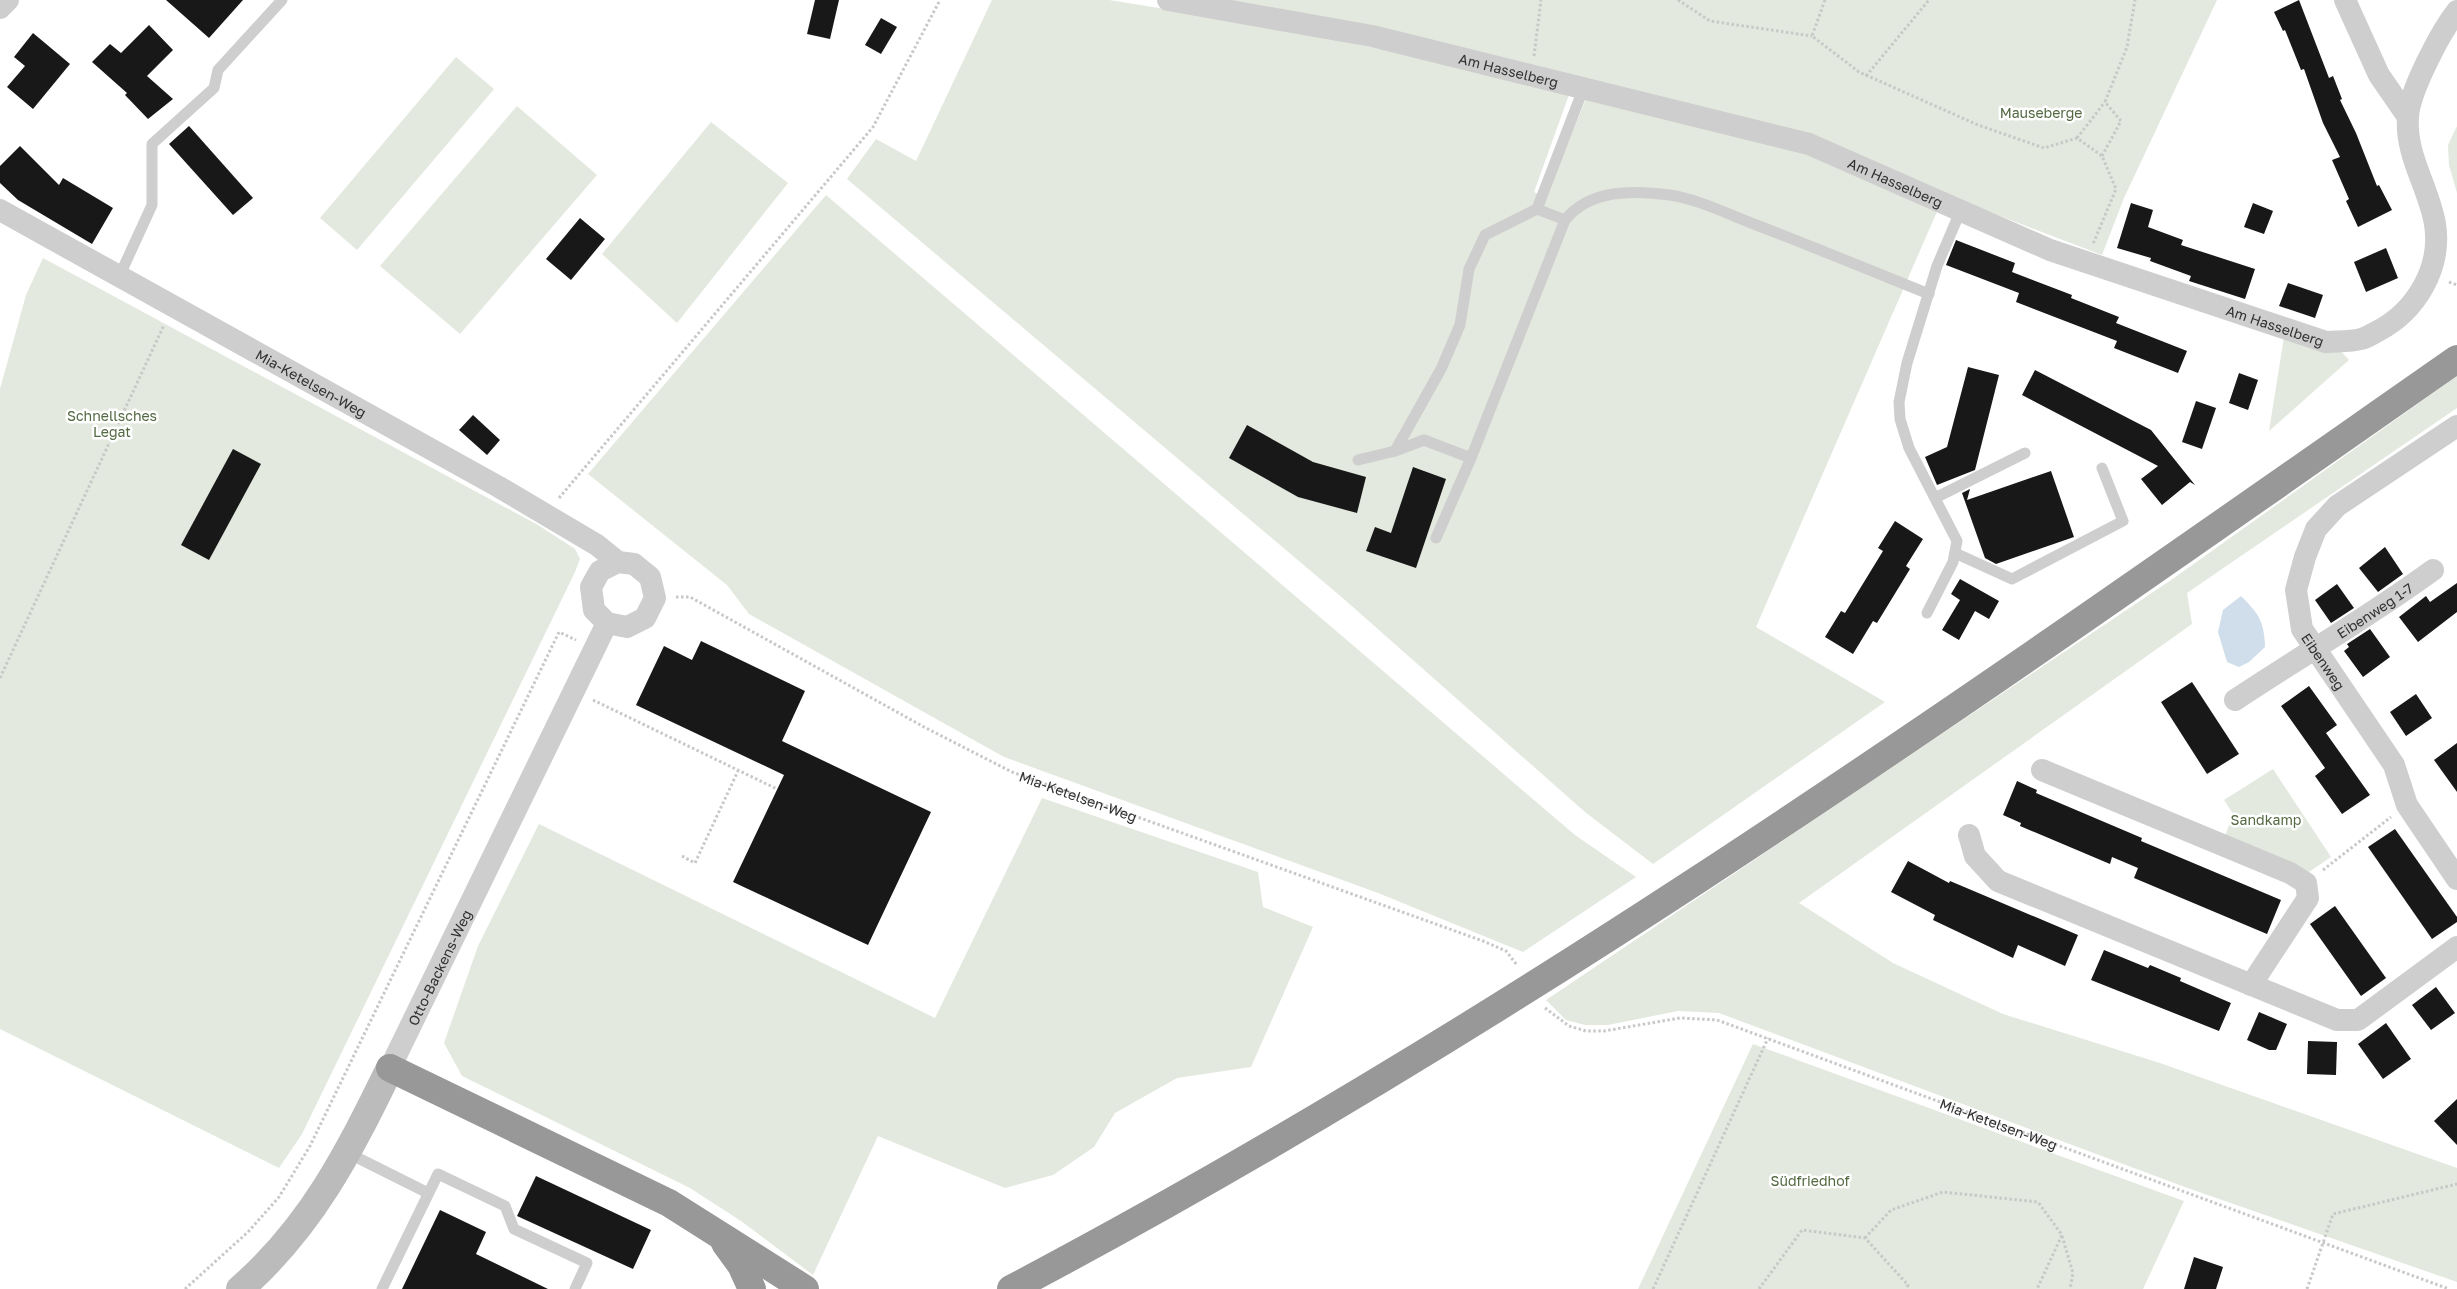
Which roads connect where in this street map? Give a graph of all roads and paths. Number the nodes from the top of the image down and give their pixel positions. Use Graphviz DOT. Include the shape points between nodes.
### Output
graph roads {
  1 [pos="8,0"];
  2 [pos="282,0"];
  3 [pos="940,0"];
  4 [pos="1168,0"];
  5 [pos="1541,0"];
  6 [pos="1678,0"];
  7 [pos="1825,0"];
  8 [pos="1929,0"];
  9 [pos="2135,0"];
  10 [pos="2345,0"];
  11 [pos="0,8"];
  12 [pos="2457,11"];
  13 [pos="1812,36"];
  14 [pos="1533,50"];
  15 [pos="1866,76"];
  16 [pos="1584,88"];
  17 [pos="2105,102"];
  18 [pos="2408,117"];
  19 [pos="2077,138"];
  20 [pos="2102,156"];
  21 [pos="1537,209"];
  22 [pos="0,210"];
  23 [pos="1960,212"];
  24 [pos="1564,220"];
  25 [pos="2100,226"];
  26 [pos="119,277"];
  27 [pos="1929,294"];
  28 [pos="172,306"];
  29 [pos="2457,359"];
  30 [pos="2457,426"];
  31 [pos="1395,450"];
  32 [pos="2025,452"];
  33 [pos="1471,458"];
  34 [pos="1358,460"];
  35 [pos="2102,468"];
  36 [pos="1935,498"];
  37 [pos="545,514"];
  38 [pos="1436,538"];
  39 [pos="1955,553"];
  40 [pos="618,562"];
  41 [pos="2433,570"];
  42 [pos="655,598"];
  43 [pos="1927,613"];
  44 [pos="607,623"];
  45 [pos="2314,647"];
  46 [pos="594,649"];
  47 [pos="0,678"];
  48 [pos="574,690"];
  49 [pos="2235,700"];
  50 [pos="2042,770"];
  51 [pos="738,771"];
  52 [pos="777,790"];
  53 [pos="2407,805"];
  54 [pos="1969,835"];
  55 [pos="682,856"];
  56 [pos="2457,879"];
  57 [pos="2306,883"];
  58 [pos="2457,947"];
  59 [pos="1517,965"];
  60 [pos="2251,985"];
  61 [pos="1545,1008"];
  62 [pos="1768,1038"];
  63 [pos="390,1068"];
  64 [pos="348,1153"];
  65 [pos="2457,1184"];
  66 [pos="428,1193"];
  67 [pos="715,1230"];
  68 [pos="2062,1235"];
  69 [pos="1866,1238"];
  70 [pos="2322,1242"];
  71 [pos="1045,1282"];
  72 [pos="185,1289"];
  73 [pos="240,1289"];
  74 [pos="382,1289"];
  75 [pos="575,1289"];
  76 [pos="752,1289"];
  77 [pos="805,1289"];
  78 [pos="992,1289"];
  79 [pos="1011,1289"];
  80 [pos="1653,1289"];
  81 [pos="1759,1289"];
  82 [pos="1906,1289"];
  83 [pos="2037,1289"];
  84 [pos="2070,1289"];
  85 [pos="2306,1289"];
  86 [pos="2450,1289"];
  1 -- 11 [label="street"];
  2 -- 26 [label="lane" via="218,70 214,88 152,144 152,205"];
  3 -- 37 [label="path" via="873,127"];
  4 -- 16 [label="street, Am Hasselberg" via="1372,36"];
  5 -- 14 [label="path"];
  6 -- 13 [label="path" via="1710,22"];
  7 -- 13 [label="path"];
  8 -- 15 [label="path"];
  9 -- 17 [label="path" via="2127,47"];
  10 -- 18 [label="street, Am Hasselberg" via="2379,75"];
  12 -- 18 [label="street, Am Hasselberg" via="2420,78"];
  13 -- 15 [label="path"];
  15 -- 19 [label="path" via="1978,125 2044,148"];
  16 -- 21 [label="lane"];
  16 -- 23 [label="street, Am Hasselberg" via="1809,144"];
  17 -- 19 [label="path"];
  17 -- 20 [label="path" via="2121,121"];
  18 -- 23 [label="street, Am Hasselberg" via="2412,153 2435,224 2436,248 2429,276 2412,304 2387,326 2362,339 2326,342 2050,250"];
  19 -- 20 [label="path"];
  20 -- 25 [label="path" via="2116,189"];
  21 -- 24 [label="lane"];
  21 -- 31 [label="lane" via="1485,235 1469,269 1460,325 1441,369"];
  22 -- 26 [label="street, Mia-Ketelsen-Weg"];
  23 -- 27 [label="lane"];
  24 -- 27 [label="lane" via="1575,207 1613,193 1672,195"];
  24 -- 33 [label="lane"];
  26 -- 28 [label="street, Mia-Ketelsen-Weg"];
  27 -- 36 [label="lane" via="1899,402 1909,448"];
  28 -- 37 [label="street, Mia-Ketelsen-Weg"];
  28 -- 47 [label="path"];
  29 -- 71 [label="highway" via="1964,704 1632,924"];
  30 -- 45 [label="street, Eibenweg" via="2337,506 2316,529 2296,590 2302,629"];
  31 -- 33 [label="lane" via="1424,440"];
  31 -- 34 [label="lane"];
  32 -- 36 [label="lane"];
  33 -- 38 [label="lane"];
  35 -- 39 [label="lane" via="2123,521 2012,579"];
  36 -- 39 [label="lane" via="1957,541"];
  37 -- 40 [label="street, Mia-Ketelsen-Weg" via="597,545"];
  39 -- 43 [label="lane"];
  40 -- 42 [label="street, Mia-Ketelsen-Weg" via="634,564 650,577"];
  40 -- 44 [label="street" via="600,571 591,587 594,610"];
  41 -- 45 [label="street, Eibenweg 1-7" via="2369,616"];
  42 -- 44 [label="street" via="646,618 627,627"];
  42 -- 59 [label="path, Mia-Ketelsen-Weg" via="690,597 1012,772 1483,941 1506,951"];
  44 -- 46 [label="street, Otto-Backens-Weg"];
  45 -- 49 [label="street, Eibenweg 1-7"];
  45 -- 53 [label="street, Eibenweg" via="2394,765"];
  46 -- 48 [label="street, Otto-Backens-Weg"];
  46 -- 72 [label="path" via="559,632 310,1146 279,1197 248,1232"];
  48 -- 51 [label="path"];
  48 -- 63 [label="street, Otto-Backens-Weg"];
  50 -- 57 [label="street" via="2290,873"];
  51 -- 52 [label="path"];
  51 -- 55 [label="path" via="695,863"];
  53 -- 56 [label="street, Eibenweg"];
  53 -- 57 [label="path"];
  54 -- 60 [label="street" via="1975,856 1998,881"];
  57 -- 60 [label="street" via="2308,898"];
  58 -- 60 [label="street" via="2358,1020 2337,1020"];
  61 -- 62 [label="path, Mia-Ketelsen-Weg" via="1569,1026 1586,1031 1680,1018 1717,1020"];
  62 -- 70 [label="path, Mia-Ketelsen-Weg"];
  62 -- 80 [label="path"];
  63 -- 64 [label="street, Otto-Backens-Weg"];
  63 -- 67 [label="highway" via="669,1203"];
  64 -- 66 [label="lane"];
  64 -- 73 [label="street, Otto-Backens-Weg" via="292,1235"];
  65 -- 70 [label="path" via="2332,1214"];
  66 -- 74 [label="lane"];
  66 -- 75 [label="lane" via="438,1174 505,1206 514,1229 587,1263"];
  67 -- 76 [label="highway" via="741,1265"];
  67 -- 77 [label="highway"];
  68 -- 69 [label="path" via="2038,1202 1943,1192 1890,1210"];
  68 -- 83 [label="path"];
  68 -- 84 [label="path" via="2073,1273"];
  69 -- 81 [label="path" via="1802,1230"];
  69 -- 82 [label="path" via="1908,1285"];
  70 -- 85 [label="path"];
  70 -- 86 [label="path, Mia-Ketelsen-Weg"];
  71 -- 78 [label="highway"];
  71 -- 79 [label="highway"];
}
